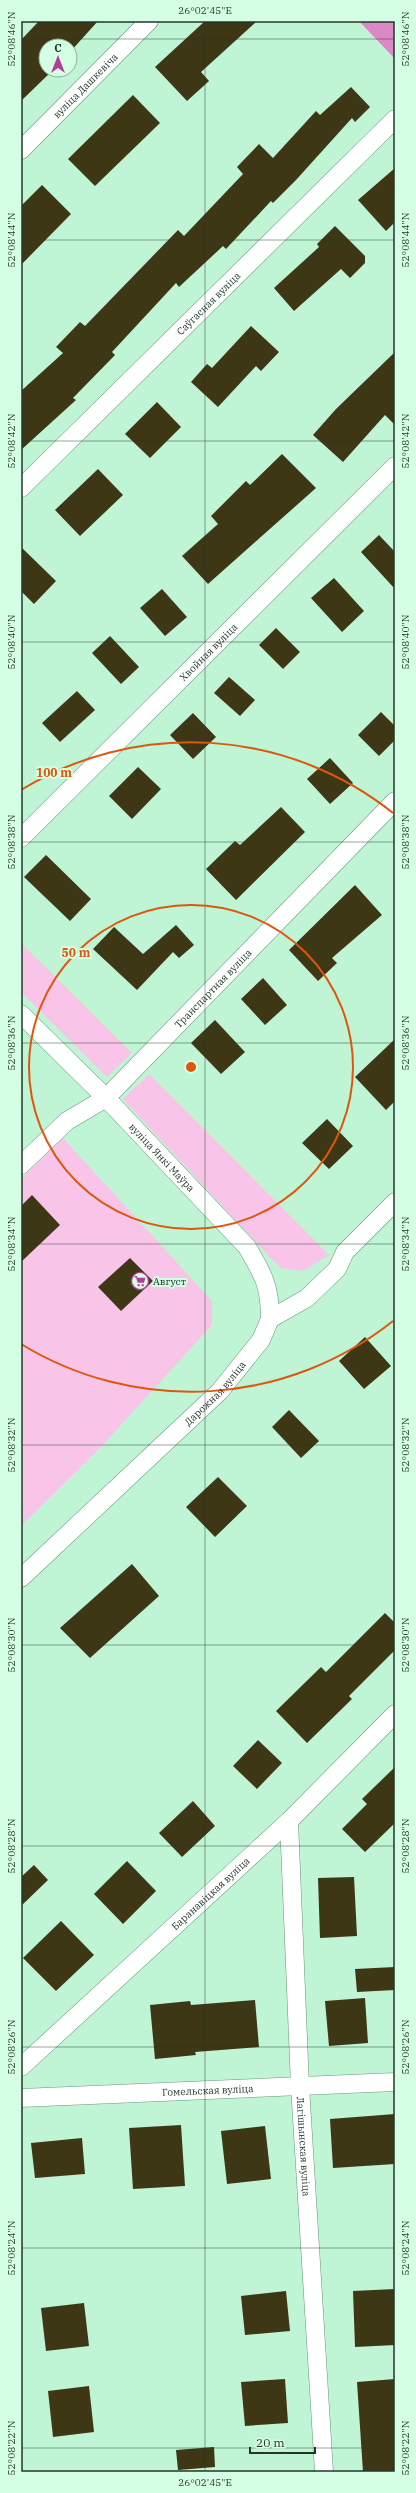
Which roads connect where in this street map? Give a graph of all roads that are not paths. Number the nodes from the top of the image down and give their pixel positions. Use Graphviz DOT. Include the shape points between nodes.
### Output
graph roads {
  1 [pos="149,21"];
  2 [pos="395,119"];
  3 [pos="21,150"];
  4 [pos="395,466"];
  5 [pos="21,488"];
  6 [pos="395,801"];
  7 [pos="21,838"];
  8 [pos="21,1014"];
  9 [pos="106,1098"];
  10 [pos="21,1165"];
  11 [pos="395,1202"];
  12 [pos="270,1319"];
  13 [pos="21,1578"];
  14 [pos="395,1714"];
  15 [pos="289,1821"];
  16 [pos="21,2066"];
  17 [pos="395,2082"];
  18 [pos="300,2086"];
  19 [pos="21,2098"];
  20 [pos="324,2472"];
  1 -- 3 [label="street, вуліца Дашкевіча"];
  2 -- 5 [label="street, Саўгасная вуліца"];
  4 -- 7 [label="street, Хвойная вуліца"];
  6 -- 9 [label="street, Транспартная вуліца"];
  8 -- 9 [label="street, вуліца Янкі Маўра"];
  9 -- 10 [label="street, Транспартная вуліца" via="67,1121"];
  9 -- 12 [label="street, вуліца Янкі Маўра" via="247,1247 263,1274 270,1294"];
  11 -- 12 [label="street" via="345,1252 338,1269 307,1298"];
  12 -- 13 [label="street, Дарожная вуліца" via="261,1340 220,1391"];
  14 -- 15 [label="street, Баранавіцкая вуліца"];
  15 -- 16 [label="street, Баранавіцкая вуліца"];
  15 -- 18 [label="street, Лагішынская вуліца"];
  17 -- 18 [label="street, Гомельская вуліца"];
  18 -- 19 [label="street, Гомельская вуліца"];
  18 -- 20 [label="street, Лагішынская вуліца"];
}
